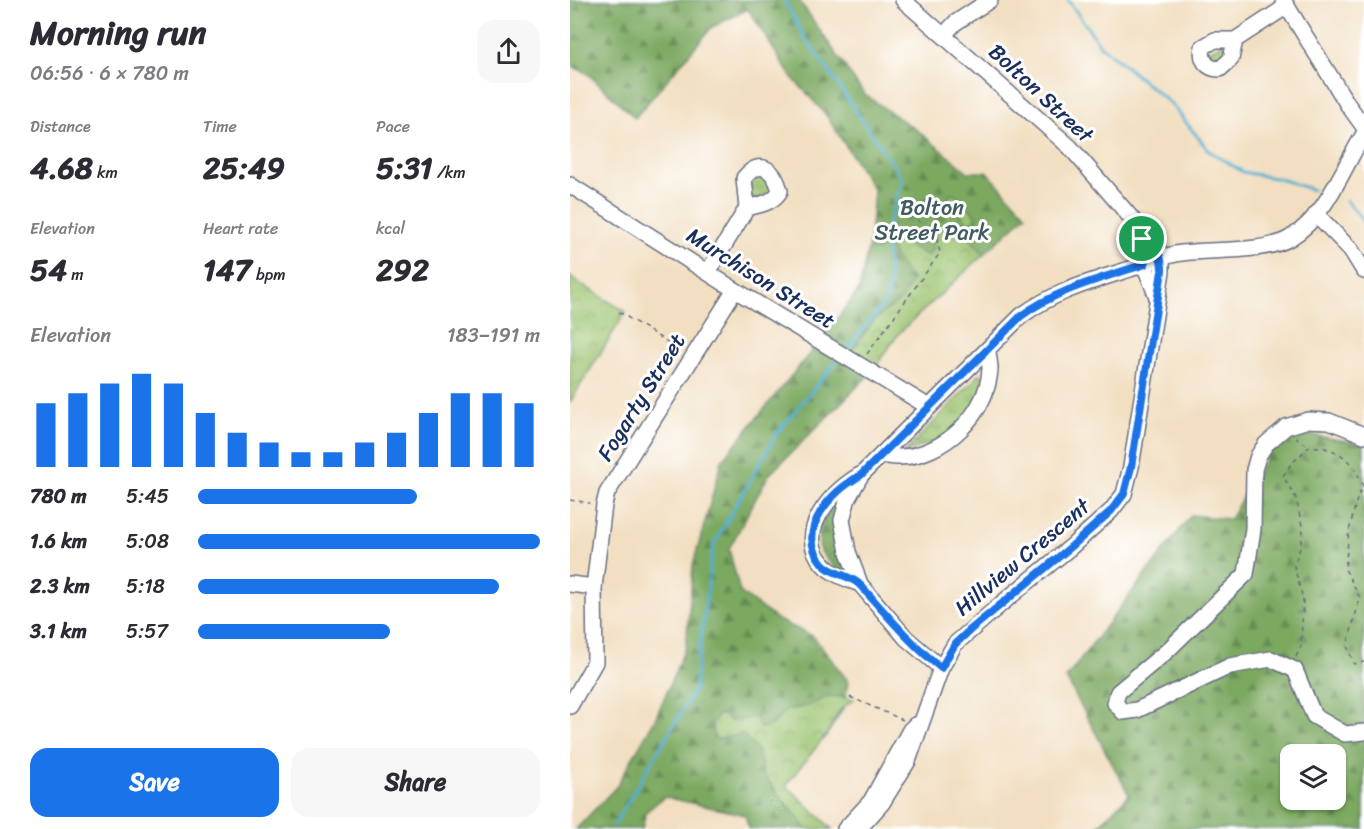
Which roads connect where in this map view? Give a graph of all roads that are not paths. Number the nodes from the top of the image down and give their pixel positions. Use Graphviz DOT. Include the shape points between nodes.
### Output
graph roads {
  1 [pos="903,0"];
  2 [pos="990,0"];
  3 [pos="1285,3"];
  4 [pos="944,35"];
  5 [pos="1235,40"];
  6 [pos="1338,87"];
  7 [pos="1364,110"];
  8 [pos="1364,127"];
  9 [pos="1362,141"];
  10 [pos="570,185"];
  11 [pos="747,208"];
  12 [pos="1318,211"];
  13 [pos="1139,229"];
  14 [pos="1364,252"];
  15 [pos="1161,258"];
  16 [pos="1145,264"];
  17 [pos="1364,271"];
  18 [pos="708,273"];
  19 [pos="735,290"];
  20 [pos="1157,297"];
  21 [pos="988,350"];
  22 [pos="929,407"];
  23 [pos="1364,435"];
  24 [pos="881,455"];
  25 [pos="861,475"];
  26 [pos="570,584"];
  27 [pos="860,584"];
  28 [pos="594,587"];
  29 [pos="941,668"];
  30 [pos="570,706"];
  31 [pos="920,721"];
  32 [pos="1364,732"];
  33 [pos="845,829"];
  34 [pos="859,829"];
  1 -- 4 [label="street, Bolton Street"];
  2 -- 4 [label="street"];
  3 -- 5 [label="street"];
  3 -- 6 [label="street"];
  4 -- 13 [label="street, Bolton Street" via="1070,147"];
  6 -- 7 [label="street"];
  6 -- 8 [label="street"];
  9 -- 12 [label="street"];
  10 -- 18 [label="street, Murchison Street"];
  11 -- 18 [label="street"];
  12 -- 14 [label="street"];
  12 -- 15 [label="street" via="1290,239 1279,243"];
  12 -- 17 [label="street"];
  13 -- 15 [label="street, Bolton Street" via="1158,249"];
  13 -- 16 [label="street, Bolton Street"];
  15 -- 16 [label="street"];
  15 -- 20 [label="street, Hillview Crescent"];
  16 -- 20 [label="street, Hillview Crescent"];
  16 -- 21 [label="street" via="1052,297 1021,316"];
  18 -- 19 [label="street, Murchison Street"];
  19 -- 22 [label="street, Murchison Street"];
  19 -- 28 [label="street, Fogarty Street" via="608,493"];
  20 -- 29 [label="street, Hillview Crescent" via="1124,494 1072,546 955,644"];
  21 -- 22 [label="street"];
  21 -- 24 [label="street" via="990,368 981,401 958,431 940,445 919,453"];
  22 -- 24 [label="street"];
  23 -- 32 [label="street" via="1329,421 1308,420 1286,427 1266,444 1254,470 1246,574 1167,651 1118,692 1115,703 1123,712 1137,710 1230,666 1271,659 1295,670 1314,716 1345,734"];
  24 -- 25 [label="street"];
  25 -- 27 [label="street" via="842,520"];
  25 -- 27 [label="street" via="827,502 813,534 822,563"];
  26 -- 28 [label="street"];
  27 -- 29 [label="street" via="906,638"];
  28 -- 30 [label="street, Fogarty Street" via="595,663"];
  29 -- 31 [label="street, Hillview Crescent"];
  31 -- 33 [label="street" via="910,730 871,801"];
  31 -- 34 [label="street, Hillview Crescent" via="908,761 882,803"];
}
